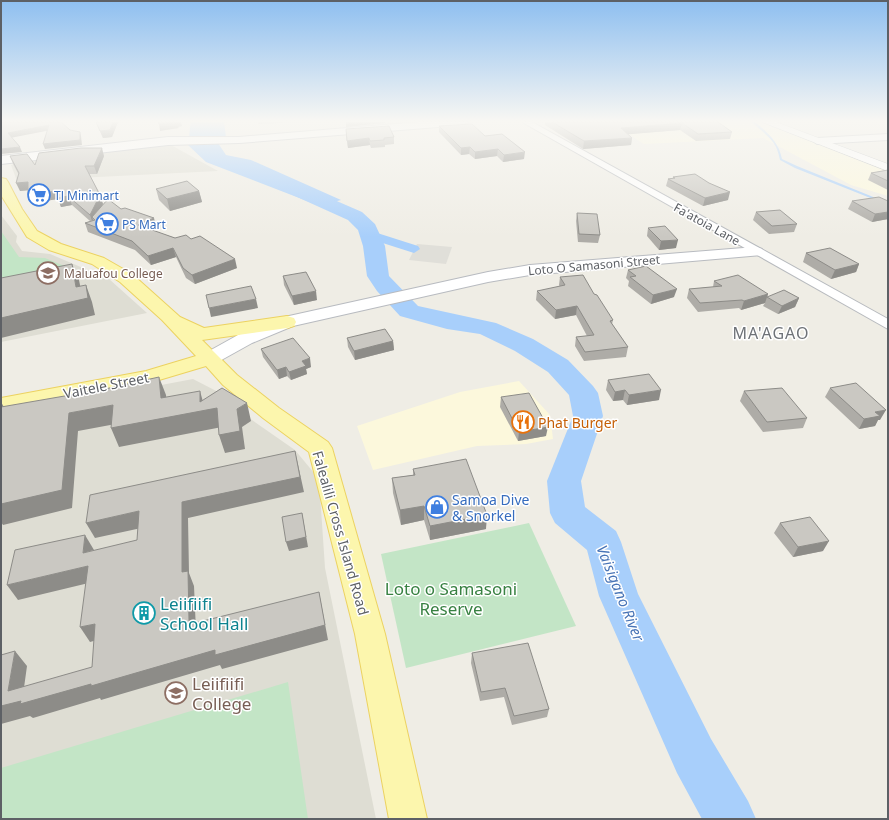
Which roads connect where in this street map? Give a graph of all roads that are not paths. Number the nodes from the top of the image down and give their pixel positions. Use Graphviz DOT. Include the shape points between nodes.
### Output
graph roads {
  1 [pos="594,160"];
  2 [pos="868,160"];
  3 [pos="888,168"];
  4 [pos="1,182"];
  5 [pos="756,252"];
  6 [pos="170,316"];
  7 [pos="286,322"];
  8 [pos="888,325"];
  9 [pos="209,359"];
  10 [pos="1,405"];
  11 [pos="408,819"];
  1 -- 5 [label="street, Fa'atoia Lane"];
  2 -- 3 [label="street"];
  4 -- 6 [label="main road, Falealili Cross Island Road" via="32,234 55,247 98,261 126,278"];
  5 -- 7 [label="main road, Loto O Samasoni Street" via="530,270"];
  5 -- 8 [label="street, Fa'atoia Lane"];
  6 -- 7 [label="main road" via="201,334"];
  6 -- 9 [label="main road, Falealili Cross Island Road"];
  7 -- 9 [label="main road" via="245,339"];
  9 -- 10 [label="main road, Vaitele Street" via="149,377"];
  9 -- 11 [label="main road, Falealili Cross Island Road" via="230,380 271,413 320,448 370,634"];
}
